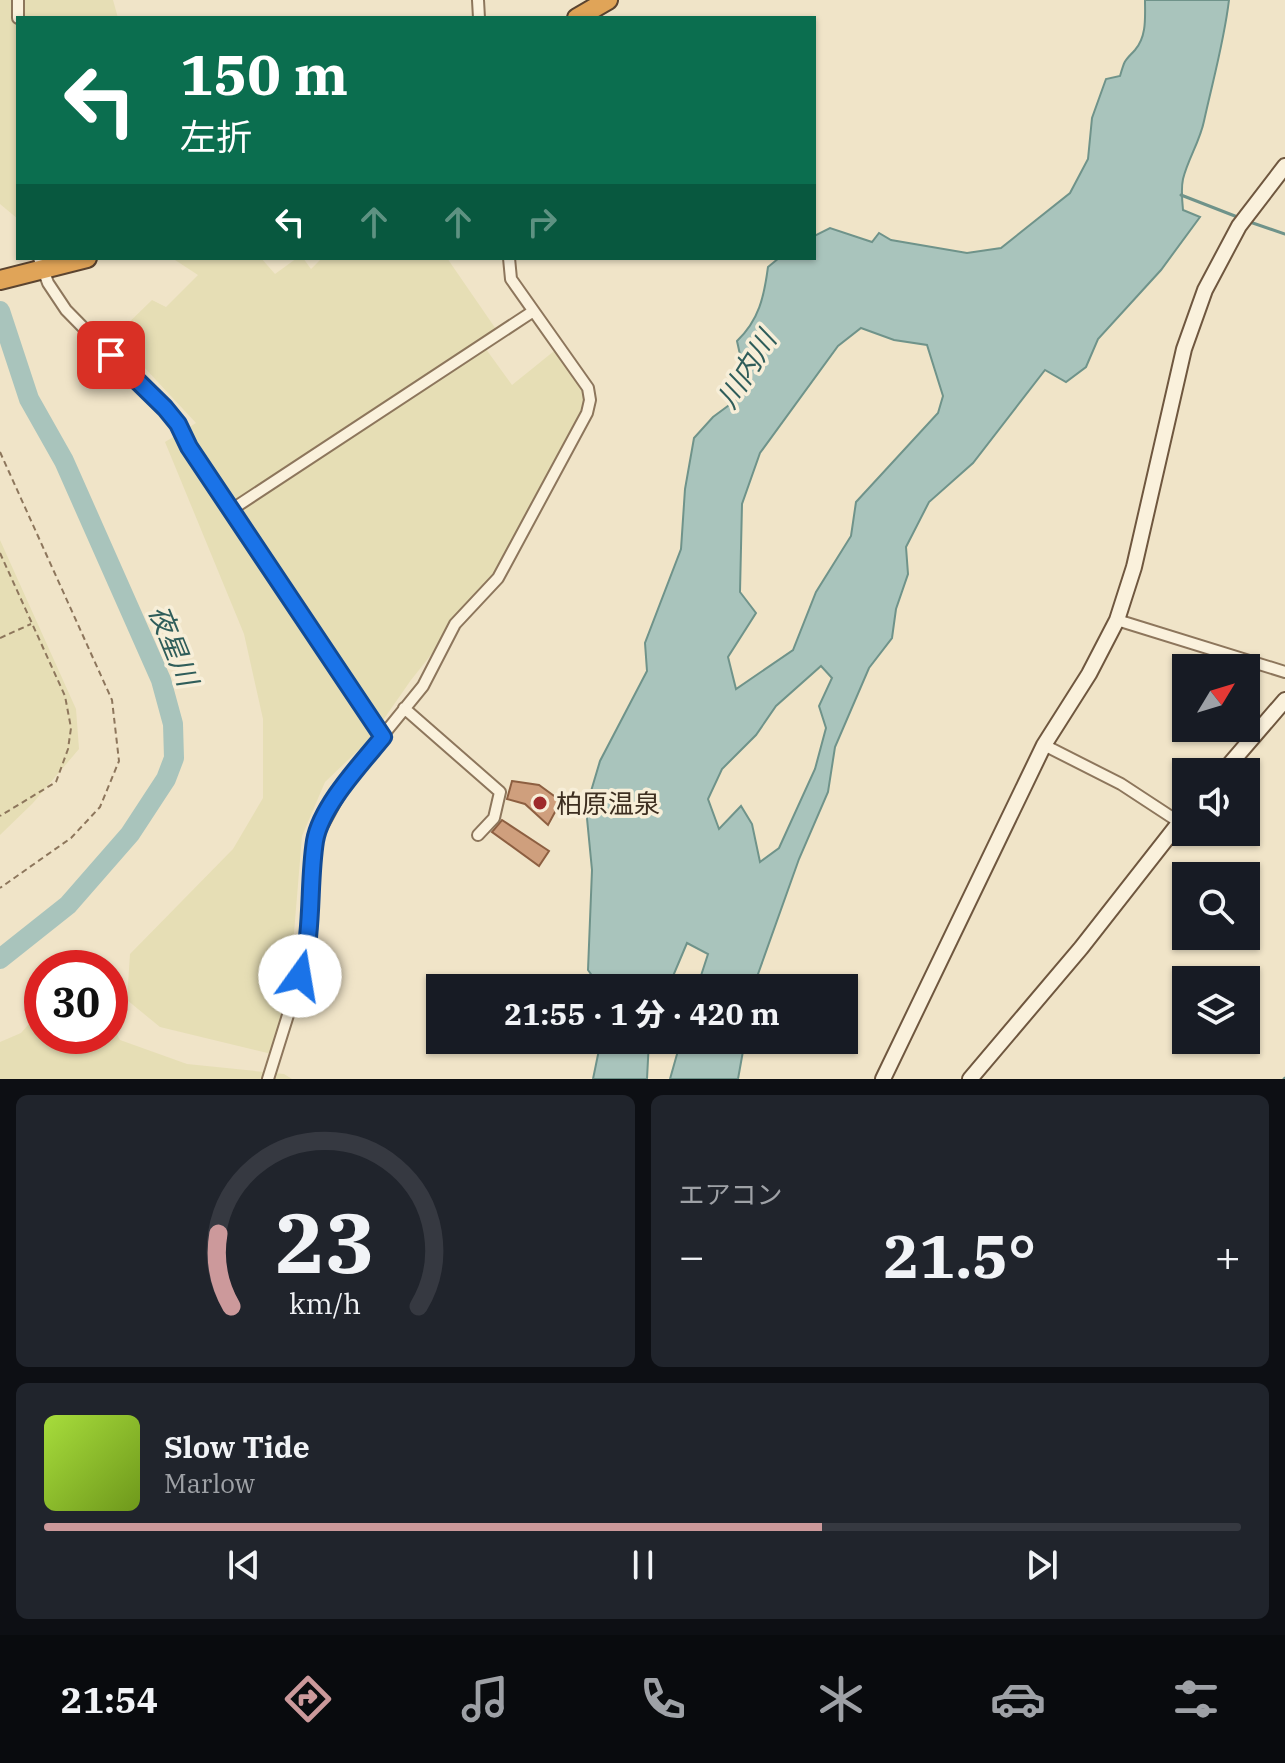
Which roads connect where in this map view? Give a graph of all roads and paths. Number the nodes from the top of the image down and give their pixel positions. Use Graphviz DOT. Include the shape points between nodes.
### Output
graph roads {
  1 [pos="608,0"];
  2 [pos="580,16"];
  3 [pos="1285,166"];
  4 [pos="74,260"];
  5 [pos="509,260"];
  6 [pos="37,266"];
  7 [pos="0,280"];
  8 [pos="532,312"];
  9 [pos="0,452"];
  10 [pos="231,510"];
  11 [pos="0,553"];
  12 [pos="1117,620"];
  13 [pos="32,624"];
  14 [pos="0,638"];
  15 [pos="1285,672"];
  16 [pos="1285,700"];
  17 [pos="404,708"];
  18 [pos="383,737"];
  19 [pos="1044,745"];
  20 [pos="1235,758"];
  21 [pos="1172,812"];
  22 [pos="0,816"];
  23 [pos="1172,831"];
  24 [pos="478,835"];
  25 [pos="0,888"];
  26 [pos="268,1079"];
  27 [pos="883,1079"];
  28 [pos="970,1079"];
  1 -- 2 [label="highway"];
  3 -- 12 [label="street" via="1239,226 1205,290 1184,349"];
  4 -- 6 [label="highway"];
  5 -- 8 [label="street" via="511,279"];
  6 -- 7 [label="highway"];
  6 -- 10 [label="street" via="66,310 178,424"];
  8 -- 10 [label="street"];
  8 -- 17 [label="street" via="588,388 587,413 498,578 455,624 423,686"];
  9 -- 25 [label="path" via="112,700 119,761 100,807 71,838"];
  10 -- 18 [label="street"];
  11 -- 13 [label="path"];
  12 -- 15 [label="street"];
  12 -- 19 [label="street"];
  13 -- 14 [label="path"];
  13 -- 22 [label="path" via="65,696 71,728 68,749 56,782"];
  16 -- 20 [label="street"];
  17 -- 18 [label="street"];
  17 -- 24 [label="street" via="500,792 494,818"];
  18 -- 26 [label="street" via="349,777 316,838 308,951"];
  19 -- 21 [label="street"];
  19 -- 27 [label="street"];
  23 -- 28 [label="street"];
}
